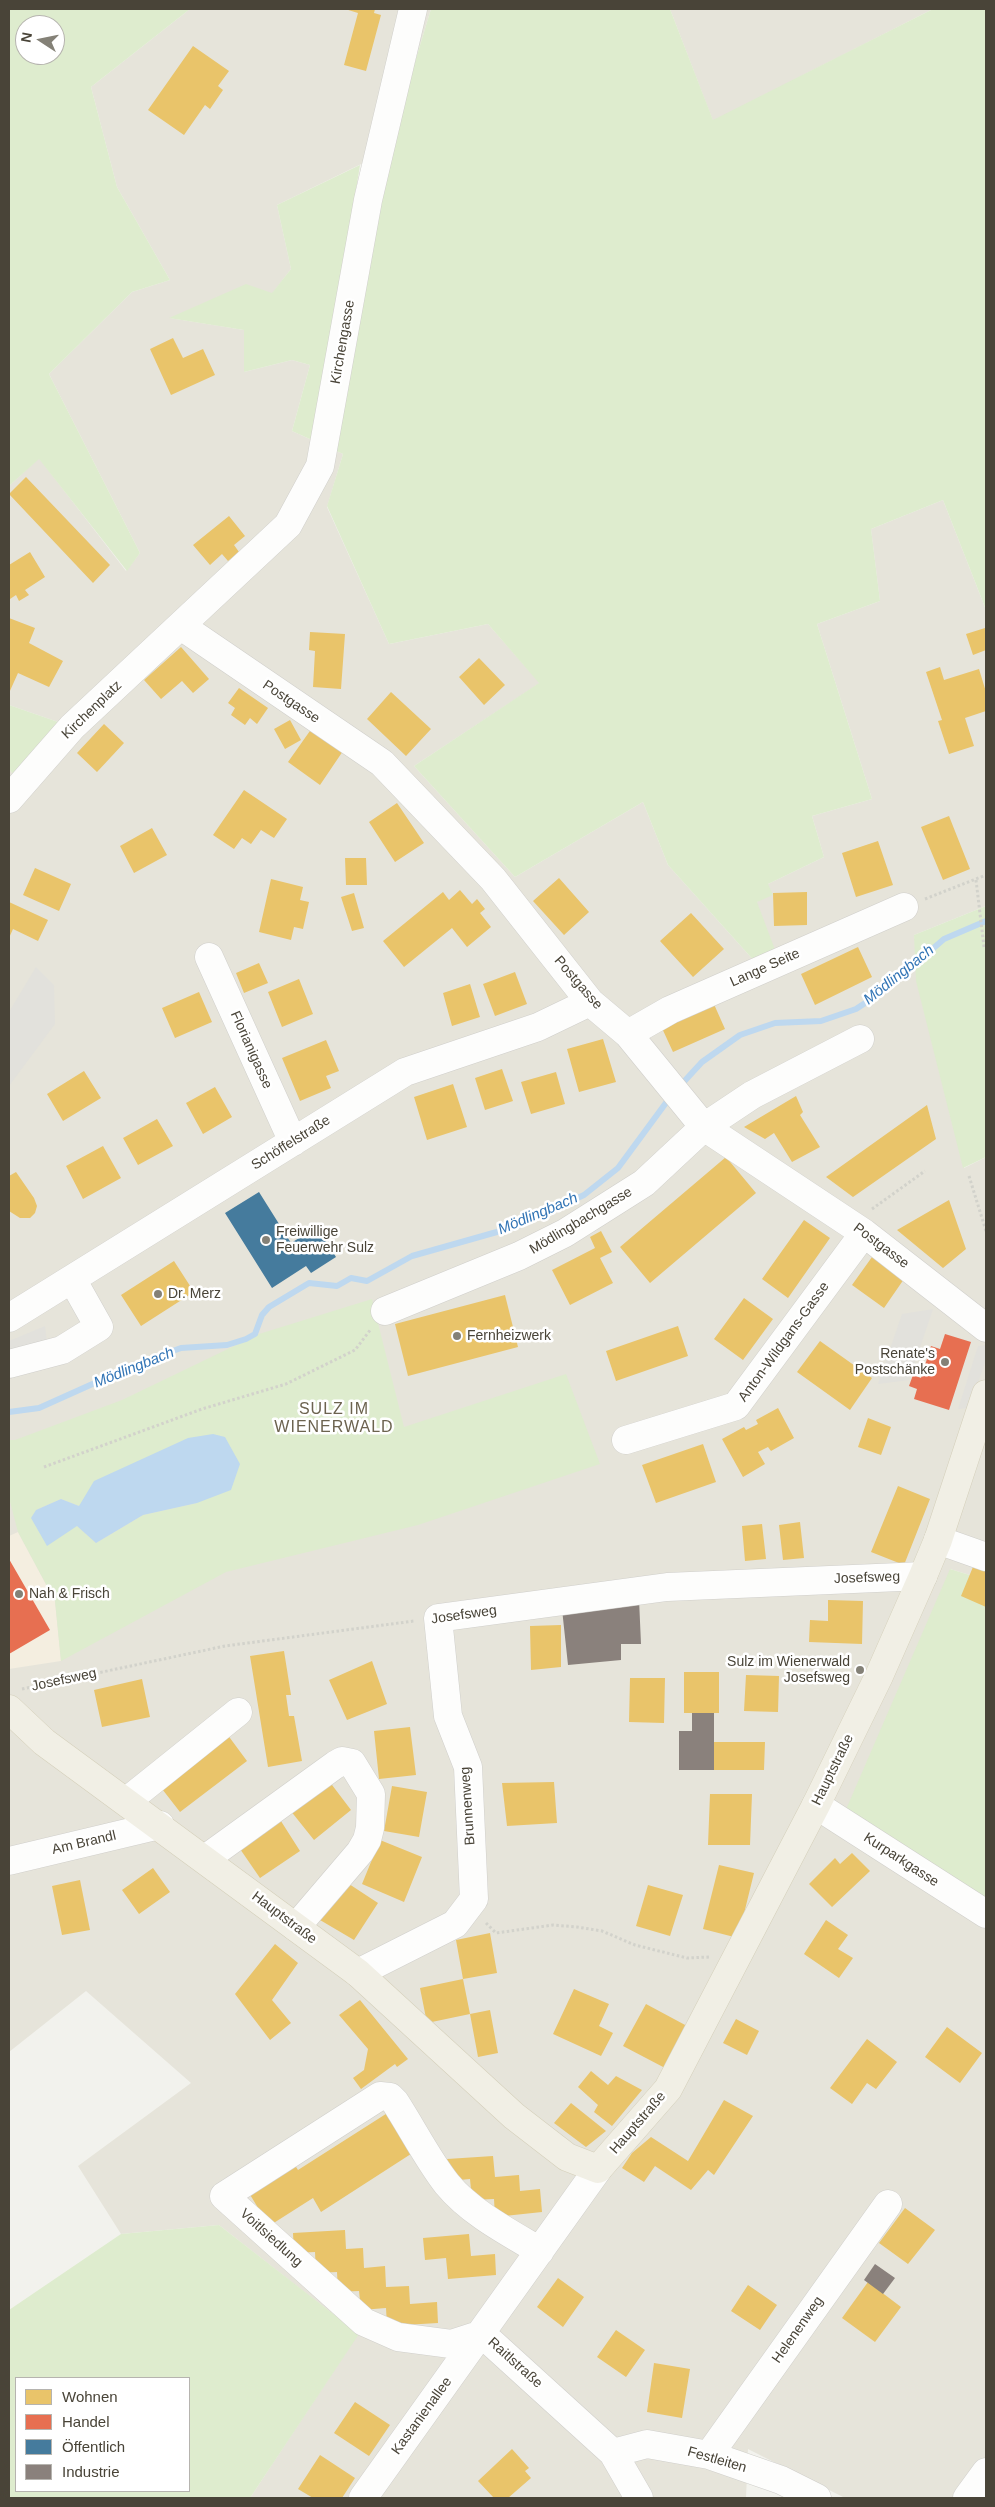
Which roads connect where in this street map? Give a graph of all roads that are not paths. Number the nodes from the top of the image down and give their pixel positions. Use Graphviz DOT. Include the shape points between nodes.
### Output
graph roads {
  1 [pos="413,9"];
  2 [pos="181,626"];
  3 [pos="9,798"];
  4 [pos="904,907"];
  5 [pos="209,957"];
  6 [pos="590,1002"];
  7 [pos="628,1034"];
  8 [pos="860,1039"];
  9 [pos="704,1126"];
  10 [pos="293,1142"];
  11 [pos="858,1229"];
  12 [pos="72,1279"];
  13 [pos="385,1311"];
  14 [pos="9,1318"];
  15 [pos="986,1328"];
  16 [pos="9,1364"];
  17 [pos="986,1394"];
  18 [pos="626,1440"];
  19 [pos="938,1540"];
  20 [pos="986,1557"];
  21 [pos="924,1576"];
  22 [pos="438,1618"];
  23 [pos="13,1700"];
  24 [pos="238,1712"];
  25 [pos="127,1802"];
  26 [pos="816,1805"];
  27 [pos="160,1825"];
  28 [pos="206,1859"];
  29 [pos="9,1861"];
  30 [pos="986,1914"];
  31 [pos="296,1927"];
  32 [pos="358,1973"];
  33 [pos="598,2169"];
  34 [pos="888,2204"];
  35 [pos="540,2251"];
  36 [pos="482,2334"];
  37 [pos="613,2453"];
  38 [pos="709,2456"];
  39 [pos="986,2472"];
  40 [pos="363,2498"];
  41 [pos="639,2498"];
  42 [pos="816,2498"];
  43 [pos="967,2498"];
  1 -- 2 [label="street, Kirchengasse" via="368,200 320,466 288,525"];
  2 -- 3 [label="street, Kirchenplatz" via="72,727"];
  2 -- 6 [label="street, Postgasse" via="382,763 493,879"];
  4 -- 7 [label="street, Lange Seite" via="670,1010"];
  5 -- 10 [label="street, Florianigasse"];
  6 -- 7 [label="street, Postgasse"];
  6 -- 10 [label="street, Schöffelstraße" via="538,1027 405,1072"];
  7 -- 9 [label="street, Postgasse"];
  8 -- 9 [label="street, Mödlingbachgasse" via="752,1095"];
  9 -- 11 [label="street, Postgasse"];
  9 -- 13 [label="street, Mödlingbachgasse" via="644,1183 565,1233 519,1256"];
  10 -- 12 [label="street, Schöffelstraße"];
  11 -- 15 [label="street, Postgasse"];
  11 -- 18 [label="street, Anton-Wildgans-Gasse" via="736,1406"];
  12 -- 14 [label="street, Schöffelstraße"];
  12 -- 16 [label="street" via="99,1327 62,1350"];
  17 -- 19 [label="main road, Hauptstraße"];
  19 -- 20 [label="street"];
  19 -- 21 [label="main road, Hauptstraße"];
  21 -- 22 [label="street, Josefsweg" via="667,1587"];
  21 -- 26 [label="main road, Hauptstraße"];
  22 -- 32 [label="street, Brunnenweg" via="448,1716 468,1767 474,1899 455,1924"];
  23 -- 25 [label="main road, Hauptstraße" via="44,1742"];
  24 -- 25 [label="street"];
  25 -- 27 [label="main road, Hauptstraße"];
  26 -- 30 [label="street, Kurparkgasse"];
  26 -- 33 [label="main road, Hauptstraße" via="668,2089"];
  27 -- 28 [label="main road, Hauptstraße"];
  27 -- 29 [label="street, Am Brandl"];
  28 -- 31 [label="main road, Hauptstraße"];
  28 -- 31 [label="street" via="335,1765 342,1761 352,1763 371,1794 367,1840"];
  31 -- 32 [label="main road, Hauptstraße"];
  32 -- 33 [label="main road, Hauptstraße" via="514,2116 567,2157"];
  33 -- 35 [label="street, Raitlstraße"];
  34 -- 38 [label="street, Helenenweg"];
  35 -- 36 [label="street, Raitlstraße"];
  35 -- 36 [label="street, Voitlsiedlung" via="485,2218 448,2186 395,2102 386,2096 380,2096 224,2196 364,2322 398,2337 450,2344"];
  36 -- 37 [label="street, Raitlstraße"];
  36 -- 40 [label="street, Kastanienallee"];
  37 -- 38 [label="street, Festleiten" via="647,2444"];
  37 -- 41 [label="street, Raitlstraße"];
  38 -- 42 [label="street, Festleiten" via="781,2480"];
  39 -- 43 [label="street"];
}
